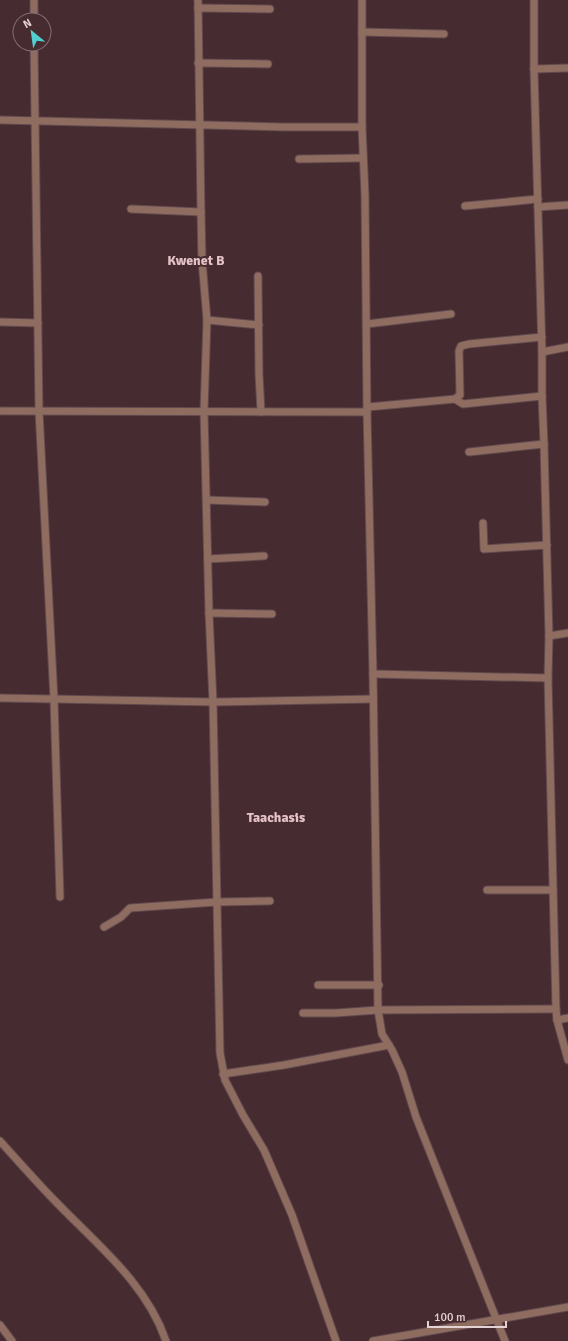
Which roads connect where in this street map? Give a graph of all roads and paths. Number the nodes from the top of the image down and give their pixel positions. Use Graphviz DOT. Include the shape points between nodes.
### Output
graph roads {
  1 [pos="34,0"];
  2 [pos="198,0"];
  3 [pos="362,0"];
  4 [pos="534,0"];
  5 [pos="198,8"];
  6 [pos="270,9"];
  7 [pos="34,12"];
  8 [pos="362,32"];
  9 [pos="444,34"];
  10 [pos="34,52"];
  11 [pos="198,63"];
  12 [pos="268,64"];
  13 [pos="568,68"];
  14 [pos="534,69"];
  15 [pos="0,120"];
  16 [pos="35,120"];
  17 [pos="200,125"];
  18 [pos="362,128"];
  19 [pos="363,158"];
  20 [pos="299,159"];
  21 [pos="538,199"];
  22 [pos="568,205"];
  23 [pos="465,206"];
  24 [pos="538,207"];
  25 [pos="131,209"];
  26 [pos="201,212"];
  27 [pos="258,276"];
  28 [pos="451,314"];
  29 [pos="207,320"];
  30 [pos="0,322"];
  31 [pos="38,323"];
  32 [pos="367,324"];
  33 [pos="259,325"];
  34 [pos="542,337"];
  35 [pos="568,347"];
  36 [pos="542,352"];
  37 [pos="542,396"];
  38 [pos="455,399"];
  39 [pos="368,410"];
  40 [pos="0,411"];
  41 [pos="39,411"];
  42 [pos="204,411"];
  43 [pos="261,412"];
  44 [pos="544,444"];
  45 [pos="468,452"];
  46 [pos="207,500"];
  47 [pos="265,502"];
  48 [pos="483,523"];
  49 [pos="547,545"];
  50 [pos="264,556"];
  51 [pos="208,559"];
  52 [pos="209,614"];
  53 [pos="272,614"];
  54 [pos="568,634"];
  55 [pos="549,636"];
  56 [pos="373,674"];
  57 [pos="548,678"];
  58 [pos="0,698"];
  59 [pos="54,699"];
  60 [pos="373,699"];
  61 [pos="213,702"];
  62 [pos="486,890"];
  63 [pos="553,890"];
  64 [pos="60,897"];
  65 [pos="270,901"];
  66 [pos="217,902"];
  67 [pos="104,927"];
  68 [pos="318,984"];
  69 [pos="379,985"];
  70 [pos="556,1009"];
  71 [pos="378,1010"];
  72 [pos="303,1013"];
  73 [pos="568,1018"];
  74 [pos="557,1020"];
  75 [pos="389,1045"];
  76 [pos="568,1060"];
  77 [pos="223,1074"];
  78 [pos="0,1141"];
  79 [pos="568,1307"];
  80 [pos="497,1319"];
  81 [pos="0,1325"];
  82 [pos="12,1341"];
  83 [pos="166,1341"];
  84 [pos="336,1341"];
  85 [pos="373,1341"];
  86 [pos="505,1341"];
  1 -- 7 [label="street"];
  2 -- 5 [label="street"];
  3 -- 8 [label="street"];
  4 -- 14 [label="street"];
  5 -- 6 [label="street"];
  5 -- 11 [label="street"];
  8 -- 9 [label="street"];
  8 -- 18 [label="street"];
  10 -- 16 [label="street"];
  11 -- 12 [label="street"];
  11 -- 17 [label="street"];
  13 -- 14 [label="street"];
  14 -- 21 [label="street"];
  15 -- 16 [label="street"];
  16 -- 17 [label="street"];
  16 -- 31 [label="street"];
  17 -- 18 [label="street"];
  17 -- 26 [label="street"];
  18 -- 19 [label="street"];
  19 -- 20 [label="street"];
  19 -- 32 [label="street"];
  21 -- 23 [label="street"];
  21 -- 24 [label="street"];
  22 -- 24 [label="street"];
  24 -- 34 [label="street"];
  25 -- 26 [label="street"];
  26 -- 29 [label="street"];
  27 -- 33 [label="street"];
  28 -- 32 [label="street"];
  29 -- 33 [label="street"];
  29 -- 42 [label="street"];
  30 -- 31 [label="street"];
  31 -- 41 [label="street"];
  32 -- 39 [label="street"];
  33 -- 43 [label="street"];
  34 -- 36 [label="street"];
  34 -- 38 [label="street" via="462,346 459,351 460,395"];
  35 -- 36 [label="street"];
  36 -- 37 [label="street"];
  37 -- 38 [label="street" via="463,404"];
  37 -- 44 [label="street"];
  38 -- 39 [label="street"];
  39 -- 43 [label="street"];
  39 -- 56 [label="street"];
  40 -- 41 [label="street"];
  41 -- 42 [label="street"];
  41 -- 59 [label="street"];
  42 -- 43 [label="street"];
  42 -- 46 [label="street"];
  44 -- 45 [label="street"];
  44 -- 49 [label="street"];
  46 -- 47 [label="street"];
  46 -- 51 [label="street"];
  48 -- 49 [label="street" via="484,548"];
  49 -- 55 [label="street"];
  50 -- 51 [label="street"];
  51 -- 52 [label="street"];
  52 -- 53 [label="street"];
  52 -- 61 [label="street"];
  54 -- 55 [label="street"];
  55 -- 57 [label="street"];
  56 -- 57 [label="street"];
  56 -- 60 [label="street"];
  57 -- 63 [label="street"];
  58 -- 59 [label="street"];
  59 -- 61 [label="street"];
  59 -- 64 [label="street"];
  60 -- 61 [label="street"];
  60 -- 69 [label="street"];
  61 -- 66 [label="street"];
  62 -- 63 [label="street"];
  63 -- 70 [label="street"];
  65 -- 66 [label="street"];
  66 -- 67 [label="street" via="130,908"];
  66 -- 77 [label="street" via="218,1040"];
  68 -- 69 [label="street"];
  69 -- 71 [label="street"];
  70 -- 71 [label="street"];
  70 -- 74 [label="street"];
  71 -- 72 [label="street"];
  71 -- 75 [label="street" via="382,1034"];
  73 -- 74 [label="street"];
  74 -- 76 [label="street"];
  75 -- 77 [label="street"];
  75 -- 80 [label="street" via="402,1072 416,1117"];
  77 -- 84 [label="street" via="242,1115 264,1150 292,1215"];
  78 -- 83 [label="street" via="137,1287 158,1320"];
  79 -- 80 [label="street"];
  80 -- 85 [label="street"];
  80 -- 86 [label="street"];
  81 -- 82 [label="street"];
}
